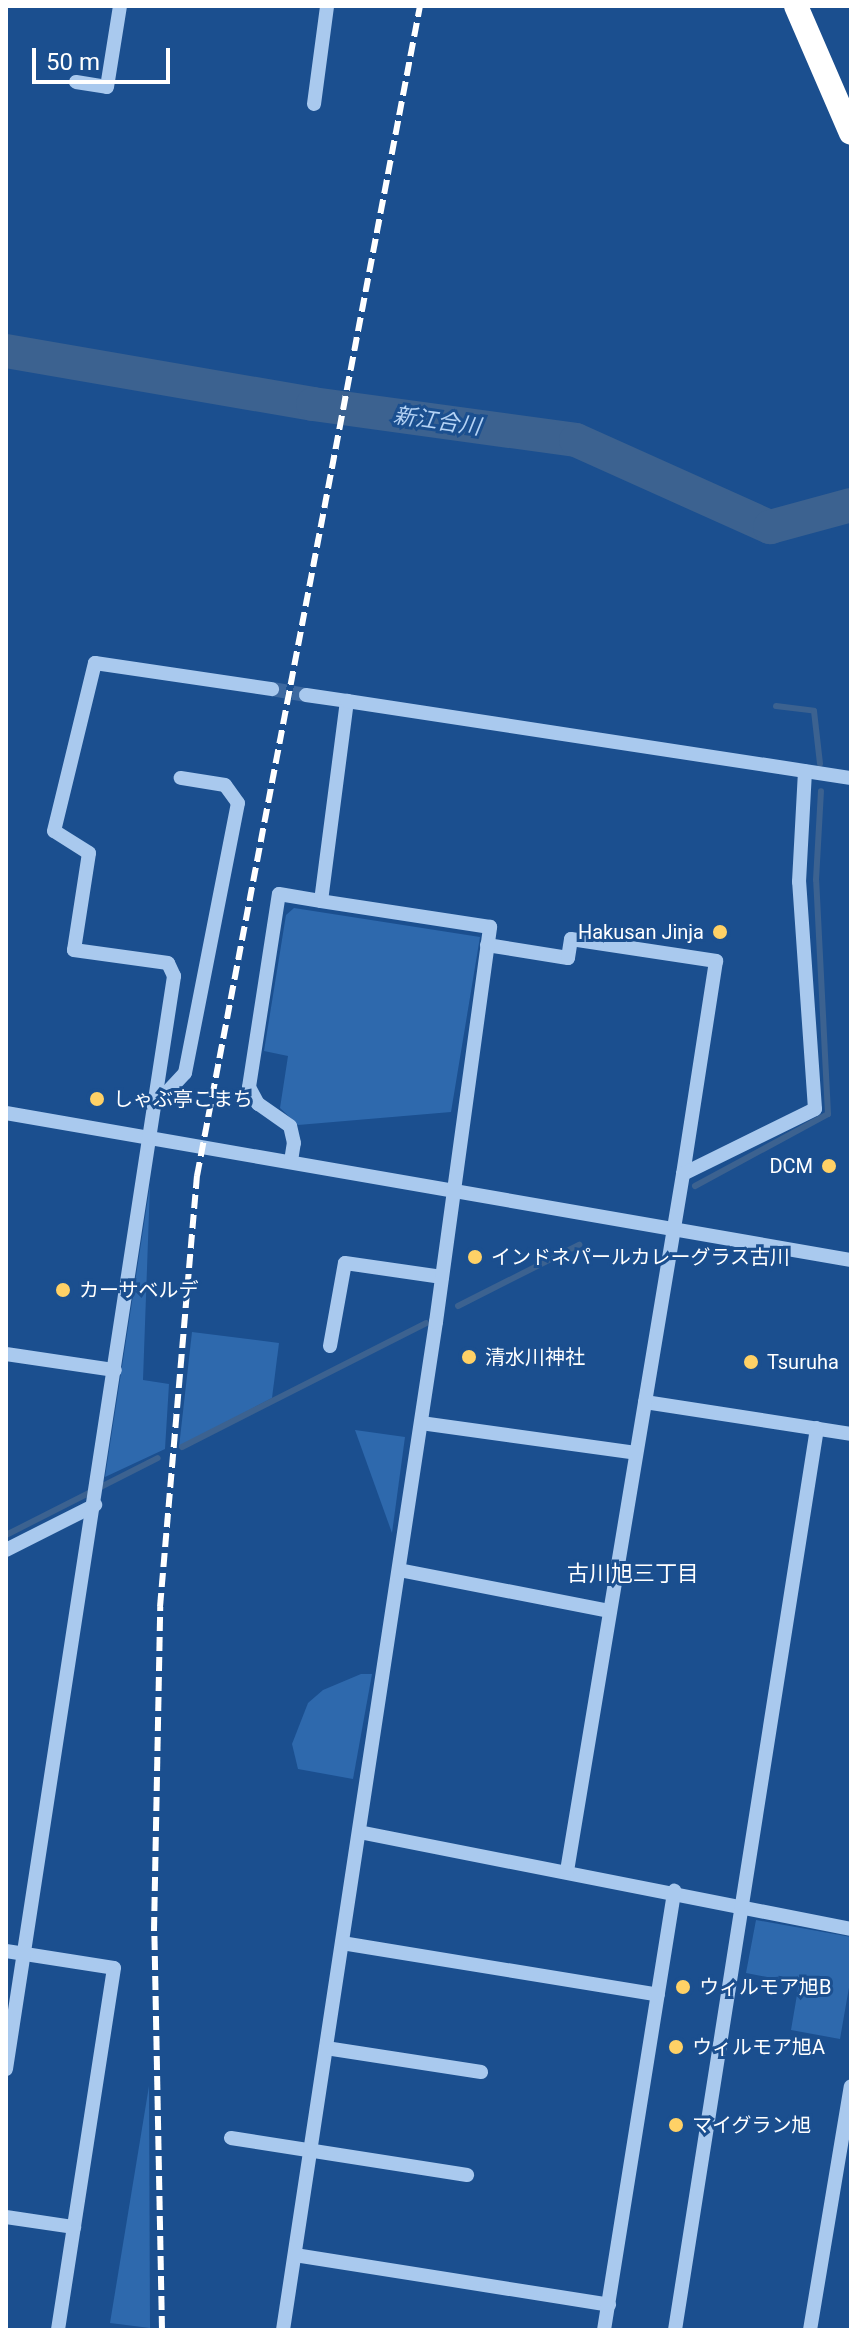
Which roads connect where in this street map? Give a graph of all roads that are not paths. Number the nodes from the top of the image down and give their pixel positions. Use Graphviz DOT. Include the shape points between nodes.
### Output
graph roads {
  1 [pos="120,6"];
  2 [pos="327,6"];
  3 [pos="796,6"];
  4 [pos="76,82"];
  5 [pos="314,104"];
  6 [pos="851,133"];
  7 [pos="272,689"];
  8 [pos="306,695"];
  9 [pos="347,701"];
  10 [pos="814,772"];
  11 [pos="181,778"];
  12 [pos="851,778"];
  13 [pos="321,901"];
  14 [pos="487,945"];
  15 [pos="156,1104"];
  16 [pos="6,1113"];
  17 [pos="151,1138"];
  18 [pos="291,1161"];
  19 [pos="683,1174"];
  20 [pos="454,1188"];
  21 [pos="673,1232"];
  22 [pos="851,1260"];
  23 [pos="442,1277"];
  24 [pos="330,1346"];
  25 [pos="6,1354"];
  26 [pos="115,1370"];
  27 [pos="645,1402"];
  28 [pos="421,1423"];
  29 [pos="817,1428"];
  30 [pos="851,1434"];
  31 [pos="636,1453"];
  32 [pos="95,1500"];
  33 [pos="6,1550"];
  34 [pos="399,1570"];
  35 [pos="610,1611"];
  36 [pos="359,1832"];
  37 [pos="567,1871"];
  38 [pos="674,1891"];
  39 [pos="742,1905"];
  40 [pos="851,1929"];
  41 [pos="342,1943"];
  42 [pos="6,1951"];
  43 [pos="24,1954"];
  44 [pos="658,1995"];
  45 [pos="326,2048"];
  46 [pos="6,2069"];
  47 [pos="481,2072"];
  48 [pos="851,2086"];
  49 [pos="231,2138"];
  50 [pos="311,2150"];
  51 [pos="467,2175"];
  52 [pos="6,2217"];
  53 [pos="74,2227"];
  54 [pos="295,2255"];
  55 [pos="609,2305"];
  56 [pos="58,2330"];
  57 [pos="283,2330"];
  58 [pos="604,2330"];
  59 [pos="675,2330"];
  60 [pos="810,2330"];
  1 -- 4 [label="street" via="107,87"];
  2 -- 5 [label="street"];
  3 -- 6 [label="highway"];
  7 -- 15 [label="street" via="95,663 54,831 89,853 74,950 168,963 174,976"];
  8 -- 9 [label="street"];
  9 -- 10 [label="street"];
  9 -- 13 [label="street"];
  10 -- 12 [label="street"];
  10 -- 19 [label="street" via="799,882 815,1109"];
  11 -- 15 [label="street" via="225,785 238,803 185,1073"];
  13 -- 14 [label="street" via="490,927"];
  13 -- 18 [label="street" via="279,894 249,1087 258,1104 290,1126"];
  14 -- 19 [label="street" via="568,958 571,939 716,961"];
  14 -- 20 [label="street"];
  15 -- 17 [label="street"];
  16 -- 17 [label="street"];
  17 -- 18 [label="street"];
  17 -- 26 [label="street"];
  18 -- 20 [label="street"];
  19 -- 21 [label="street"];
  20 -- 21 [label="street"];
  20 -- 23 [label="street"];
  21 -- 22 [label="street"];
  21 -- 27 [label="street"];
  23 -- 24 [label="street" via="345,1263"];
  23 -- 28 [label="street"];
  25 -- 26 [label="street"];
  26 -- 32 [label="street"];
  27 -- 29 [label="street"];
  27 -- 31 [label="street"];
  28 -- 31 [label="street"];
  28 -- 34 [label="street"];
  29 -- 30 [label="street"];
  29 -- 39 [label="street"];
  31 -- 35 [label="street"];
  32 -- 33 [label="street"];
  32 -- 43 [label="street"];
  34 -- 35 [label="street"];
  34 -- 36 [label="street"];
  35 -- 37 [label="street"];
  36 -- 37 [label="street"];
  36 -- 41 [label="street"];
  37 -- 38 [label="street"];
  38 -- 39 [label="street"];
  38 -- 44 [label="street"];
  39 -- 40 [label="street"];
  39 -- 59 [label="street"];
  41 -- 44 [label="street"];
  41 -- 45 [label="street"];
  42 -- 43 [label="street"];
  43 -- 46 [label="street"];
  43 -- 53 [label="street" via="114,1968"];
  44 -- 55 [label="street"];
  45 -- 47 [label="street"];
  45 -- 50 [label="street"];
  48 -- 60 [label="street"];
  49 -- 50 [label="street"];
  50 -- 51 [label="street"];
  50 -- 54 [label="street"];
  52 -- 53 [label="street"];
  53 -- 56 [label="street"];
  54 -- 55 [label="street"];
  54 -- 57 [label="street"];
  55 -- 58 [label="street"];
}
